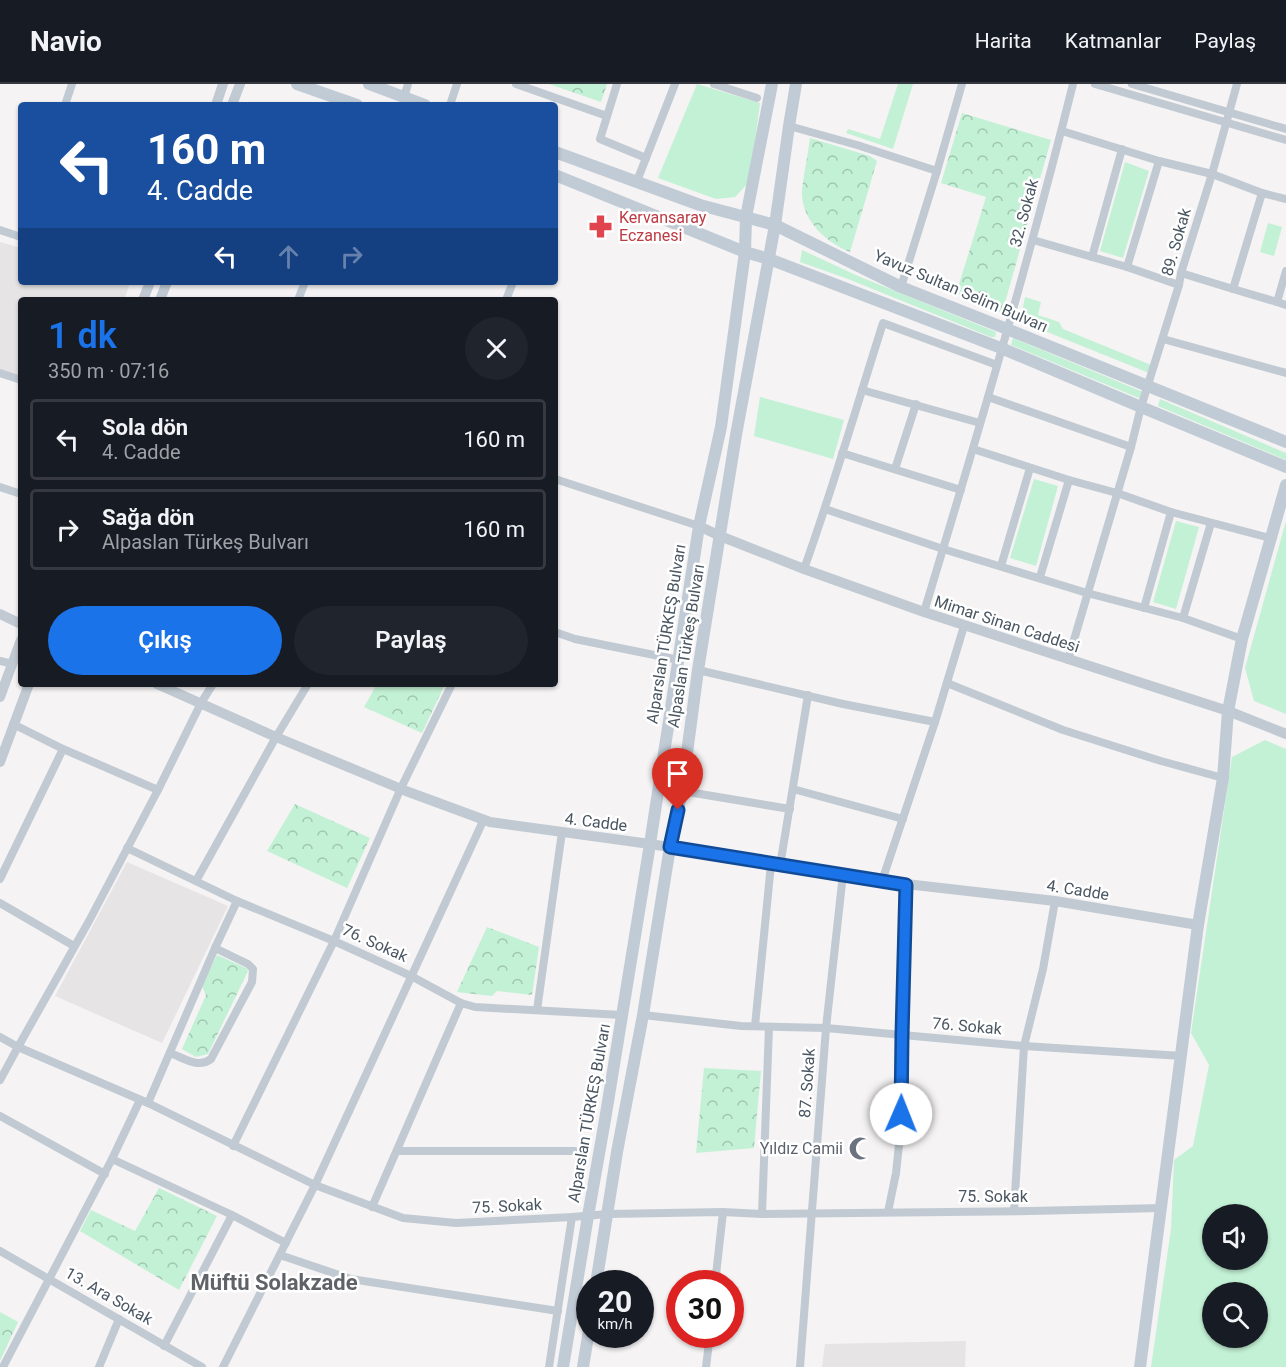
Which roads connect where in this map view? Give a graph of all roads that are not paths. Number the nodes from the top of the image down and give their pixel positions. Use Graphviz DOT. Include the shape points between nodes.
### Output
graph roads {
  1 [pos="72,84"];
  2 [pos="224,84"];
  3 [pos="240,84"];
  4 [pos="297,84"];
  5 [pos="369,84"];
  6 [pos="408,84"];
  7 [pos="457,84"];
  8 [pos="516,84"];
  9 [pos="617,84"];
  10 [pos="675,84"];
  11 [pos="714,84"];
  12 [pos="772,84"];
  13 [pos="796,84"];
  14 [pos="962,84"];
  15 [pos="1073,84"];
  16 [pos="1095,84"];
  17 [pos="1132,84"];
  18 [pos="1237,84"];
  19 [pos="404,97"];
  20 [pos="757,98"];
  21 [pos="66,102"];
  22 [pos="217,102"];
  23 [pos="233,102"];
  24 [pos="348,102"];
  25 [pos="417,102"];
  26 [pos="451,102"];
  27 [pos="1229,112"];
  28 [pos="607,116"];
  29 [pos="1226,123"];
  30 [pos="789,126"];
  31 [pos="1286,129"];
  32 [pos="1062,131"];
  33 [pos="1286,140"];
  34 [pos="1122,149"];
  35 [pos="558,153"];
  36 [pos="646,158"];
  37 [pos="1160,161"];
  38 [pos="937,171"];
  39 [pos="1212,174"];
  40 [pos="558,176"];
  41 [pos="637,181"];
  42 [pos="1262,193"];
  43 [pos="1286,200"];
  44 [pos="746,217"];
  45 [pos="775,225"];
  46 [pos="0,230"];
  47 [pos="18,235"];
  48 [pos="1033,240"];
  49 [pos="745,252"];
  50 [pos="1092,257"];
  51 [pos="770,259"];
  52 [pos="1127,267"];
  53 [pos="1286,271"];
  54 [pos="1181,273"];
  55 [pos="1179,285"];
  56 [pos="901,287"];
  57 [pos="1233,289"];
  58 [pos="1282,304"];
  59 [pos="1007,329"];
  60 [pos="1163,339"];
  61 [pos="1001,348"];
  62 [pos="997,365"];
  63 [pos="0,373"];
  64 [pos="1286,373"];
  65 [pos="18,379"];
  66 [pos="1148,386"];
  67 [pos="862,390"];
  68 [pos="988,397"];
  69 [pos="916,405"];
  70 [pos="1141,407"];
  71 [pos="980,423"];
  72 [pos="1286,442"];
  73 [pos="1131,447"];
  74 [pos="973,449"];
  75 [pos="842,453"];
  76 [pos="1286,467"];
  77 [pos="1030,468"];
  78 [pos="895,469"];
  79 [pos="558,480"];
  80 [pos="1069,480"];
  81 [pos="1286,485"];
  82 [pos="0,487"];
  83 [pos="962,490"];
  84 [pos="18,493"];
  85 [pos="1118,493"];
  86 [pos="825,509"];
  87 [pos="1172,512"];
  88 [pos="1212,523"];
  89 [pos="699,526"];
  90 [pos="720,536"];
  91 [pos="1270,538"];
  92 [pos="943,549"];
  93 [pos="1002,566"];
  94 [pos="804,569"];
  95 [pos="1040,577"];
  96 [pos="1087,592"];
  97 [pos="1144,608"];
  98 [pos="924,612"];
  99 [pos="0,614"];
  100 [pos="1183,618"];
  101 [pos="18,623"];
  102 [pos="964,626"];
  103 [pos="558,633"];
  104 [pos="1242,639"];
  105 [pos="18,649"];
  106 [pos="679,660"];
  107 [pos="1068,660"];
  108 [pos="0,661"];
  109 [pos="13,664"];
  110 [pos="698,670"];
  111 [pos="947,683"];
  112 [pos="28,687"];
  113 [pos="164,687"];
  114 [pos="211,687"];
  115 [pos="306,687"];
  116 [pos="451,687"];
  117 [pos="808,695"];
  118 [pos="0,697"];
  119 [pos="201,703"];
  120 [pos="1228,711"];
  121 [pos="935,722"];
  122 [pos="13,724"];
  123 [pos="1286,734"];
  124 [pos="276,737"];
  125 [pos="63,749"];
  126 [pos="0,762"];
  127 [pos="1223,778"];
  128 [pos="401,788"];
  129 [pos="793,789"];
  130 [pos="158,790"];
  131 [pos="682,791"];
  132 [pos="790,809"];
  133 [pos="484,819"];
  134 [pos="903,819"];
  135 [pos="562,832"];
  136 [pos="650,844"];
  137 [pos="670,847"];
  138 [pos="127,848"];
  139 [pos="776,865"];
  140 [pos="843,874"];
  141 [pos="0,879"];
  142 [pos="882,880"];
  143 [pos="196,881"];
  144 [pos="906,885"];
  145 [pos="237,901"];
  146 [pos="1055,901"];
  147 [pos="0,903"];
  148 [pos="1198,925"];
  149 [pos="334,941"];
  150 [pos="74,946"];
  151 [pos="215,948"];
  152 [pos="411,976"];
  153 [pos="461,1003"];
  154 [pos="537,1010"];
  155 [pos="622,1015"];
  156 [pos="642,1015"];
  157 [pos="755,1026"];
  158 [pos="769,1027"];
  159 [pos="826,1028"];
  160 [pos="902,1035"];
  161 [pos="0,1037"];
  162 [pos="1024,1046"];
  163 [pos="18,1047"];
  164 [pos="170,1053"];
  165 [pos="1182,1056"];
  166 [pos="0,1080"];
  167 [pos="144,1101"];
  168 [pos="0,1116"];
  169 [pos="233,1146"];
  170 [pos="397,1151"];
  171 [pos="575,1151"];
  172 [pos="112,1159"];
  173 [pos="105,1174"];
  174 [pos="315,1185"];
  175 [pos="372,1207"];
  176 [pos="1162,1208"];
  177 [pos="1014,1211"];
  178 [pos="723,1212"];
  179 [pos="888,1212"];
  180 [pos="813,1213"];
  181 [pos="608,1214"];
  182 [pos="762,1214"];
  183 [pos="232,1215"];
  184 [pos="588,1216"];
  185 [pos="572,1218"];
  186 [pos="286,1243"];
  187 [pos="0,1251"];
  188 [pos="280,1255"];
  189 [pos="598,1270"];
  190 [pos="717,1270"];
  191 [pos="50,1279"];
  192 [pos="558,1311"];
  193 [pos="119,1319"];
  194 [pos="164,1346"];
  195 [pos="586,1348"];
  196 [pos="708,1348"];
  197 [pos="3,1367"];
  198 [pos="99,1367"];
  199 [pos="202,1367"];
  200 [pos="223,1367"];
  201 [pos="549,1367"];
  202 [pos="563,1367"];
  203 [pos="583,1367"];
  204 [pos="706,1367"];
  205 [pos="800,1367"];
  206 [pos="1140,1367"];
  1 -- 21 [label="street"];
  2 -- 22 [label="street"];
  3 -- 23 [label="street"];
  4 -- 24 [label="main road"];
  5 -- 19 [label="main road"];
  6 -- 19 [label="street"];
  7 -- 26 [label="street"];
  8 -- 28 [label="street"];
  9 -- 28 [label="street"];
  10 -- 36 [label="street"];
  11 -- 20 [label="street"];
  12 -- 44 [label="main road, Alparslan TÜRKEŞ Bulvarı"];
  13 -- 30 [label="main road, Alpaslan Türkeş Bulvarı"];
  14 -- 38 [label="street"];
  15 -- 32 [label="street, 32. Sokak"];
  16 -- 29 [label="street"];
  17 -- 27 [label="street"];
  18 -- 27 [label="street, 89. Sokak"];
  19 -- 25 [label="main road"];
  27 -- 29 [label="street, 89. Sokak"];
  27 -- 31 [label="street"];
  28 -- 36 [label="street" via="600,139"];
  29 -- 33 [label="street"];
  29 -- 39 [label="street, 89. Sokak"];
  30 -- 38 [label="street"];
  30 -- 45 [label="main road, Alpaslan Türkeş Bulvarı"];
  32 -- 34 [label="street"];
  32 -- 48 [label="street, 32. Sokak"];
  34 -- 37 [label="street"];
  34 -- 50 [label="street"];
  35 -- 41 [label="main road, Yavuz Sultan Selim Bulvarı"];
  36 -- 41 [label="street"];
  37 -- 39 [label="street"];
  37 -- 52 [label="street"];
  38 -- 56 [label="street"];
  39 -- 42 [label="street"];
  39 -- 54 [label="street, 89. Sokak"];
  40 -- 49 [label="main road"];
  41 -- 44 [label="main road, Yavuz Sultan Selim Bulvarı" via="700,205"];
  42 -- 43 [label="street"];
  42 -- 57 [label="street"];
  44 -- 45 [label="main road, Yavuz Sultan Selim Bulvarı"];
  44 -- 49 [label="main road, Alparslan TÜRKEŞ Bulvarı"];
  45 -- 51 [label="main road, Alpaslan Türkeş Bulvarı"];
  45 -- 56 [label="main road, Yavuz Sultan Selim Bulvarı"];
  46 -- 47 [label="street"];
  48 -- 50 [label="street"];
  48 -- 59 [label="street, 32. Sokak"];
  49 -- 51 [label="main road"];
  49 -- 89 [label="main road, Alparslan TÜRKEŞ Bulvarı" via="721,427"];
  50 -- 52 [label="street"];
  51 -- 61 [label="main road"];
  51 -- 90 [label="main road, Alpaslan Türkeş Bulvarı"];
  52 -- 55 [label="street"];
  53 -- 58 [label="street"];
  54 -- 55 [label="street, 89. Sokak"];
  54 -- 57 [label="street"];
  55 -- 60 [label="street, 89. Sokak"];
  56 -- 59 [label="main road, Yavuz Sultan Selim Bulvarı"];
  57 -- 58 [label="street"];
  59 -- 61 [label="street, 32. Sokak"];
  59 -- 66 [label="main road, Yavuz Sultan Selim Bulvarı"];
  60 -- 64 [label="street"];
  60 -- 66 [label="street, 89. Sokak"];
  61 -- 62 [label="street, 32. Sokak"];
  61 -- 70 [label="main road"];
  62 -- 67 [label="street" via="884,322"];
  62 -- 68 [label="street, 32. Sokak"];
  63 -- 65 [label="street"];
  66 -- 70 [label="street, 89. Sokak"];
  66 -- 72 [label="main road, Yavuz Sultan Selim Bulvarı"];
  67 -- 69 [label="street"];
  67 -- 75 [label="street"];
  68 -- 71 [label="street, 32. Sokak"];
  68 -- 73 [label="street"];
  69 -- 71 [label="street"];
  69 -- 78 [label="street"];
  70 -- 73 [label="street, 89. Sokak"];
  70 -- 76 [label="main road"];
  71 -- 74 [label="street, 32. Sokak"];
  73 -- 85 [label="street, 89. Sokak"];
  74 -- 77 [label="street"];
  74 -- 83 [label="street, 32. Sokak"];
  75 -- 78 [label="street"];
  75 -- 86 [label="street"];
  77 -- 80 [label="street"];
  77 -- 93 [label="street"];
  78 -- 83 [label="street"];
  79 -- 89 [label="street"];
  80 -- 85 [label="street"];
  80 -- 95 [label="street"];
  81 -- 91 [label="main road"];
  82 -- 84 [label="street"];
  83 -- 92 [label="street, 32. Sokak"];
  85 -- 87 [label="street"];
  85 -- 96 [label="street, 89. Sokak"];
  86 -- 92 [label="street"];
  86 -- 94 [label="street"];
  87 -- 88 [label="street"];
  87 -- 97 [label="street"];
  88 -- 91 [label="street"];
  88 -- 100 [label="street"];
  89 -- 90 [label="street, Mimar Sinan Caddesi"];
  89 -- 106 [label="main road, Alparslan TÜRKEŞ Bulvarı"];
  90 -- 94 [label="street, Mimar Sinan Caddesi"];
  90 -- 110 [label="main road, Alpaslan Türkeş Bulvarı"];
  91 -- 104 [label="main road"];
  92 -- 93 [label="street"];
  92 -- 98 [label="street, 32. Sokak"];
  93 -- 95 [label="street"];
  94 -- 98 [label="street, Mimar Sinan Caddesi"];
  95 -- 96 [label="street"];
  96 -- 97 [label="street"];
  96 -- 107 [label="street, 89. Sokak"];
  97 -- 100 [label="street"];
  98 -- 102 [label="street, Mimar Sinan Caddesi"];
  99 -- 101 [label="street"];
  100 -- 104 [label="street"];
  102 -- 107 [label="street, Mimar Sinan Caddesi"];
  102 -- 111 [label="street"];
  103 -- 106 [label="street"];
  104 -- 120 [label="main road"];
  105 -- 109 [label="street"];
  106 -- 136 [label="main road, Alparslan TÜRKEŞ Bulvarı"];
  107 -- 120 [label="street, Mimar Sinan Caddesi"];
  108 -- 109 [label="street"];
  109 -- 118 [label="street"];
  110 -- 117 [label="street"];
  110 -- 131 [label="main road, Alpaslan Türkeş Bulvarı"];
  111 -- 121 [label="street"];
  111 -- 127 [label="street" via="1063,730"];
  112 -- 122 [label="street"];
  113 -- 119 [label="street, 4. Cadde"];
  114 -- 119 [label="street"];
  115 -- 124 [label="street"];
  116 -- 128 [label="street"];
  117 -- 121 [label="street"];
  117 -- 129 [label="street"];
  119 -- 124 [label="street, 4. Cadde"];
  119 -- 130 [label="street"];
  120 -- 123 [label="street, Mimar Sinan Caddesi"];
  120 -- 127 [label="main road"];
  121 -- 134 [label="street"];
  122 -- 125 [label="street"];
  122 -- 126 [label="street"];
  124 -- 128 [label="street, 4. Cadde"];
  124 -- 143 [label="street"];
  125 -- 130 [label="street"];
  125 -- 141 [label="street"];
  127 -- 148 [label="main road"];
  128 -- 133 [label="street, 4. Cadde"];
  128 -- 149 [label="street"];
  129 -- 132 [label="street"];
  129 -- 134 [label="street"];
  130 -- 138 [label="street"];
  131 -- 132 [label="street"];
  131 -- 137 [label="main road, Alpaslan Türkeş Bulvarı"];
  132 -- 139 [label="street"];
  133 -- 135 [label="street, 4. Cadde"];
  133 -- 152 [label="street"];
  134 -- 142 [label="street"];
  135 -- 136 [label="street, 4. Cadde"];
  135 -- 154 [label="street"];
  136 -- 137 [label="street, 4. Cadde"];
  136 -- 155 [label="main road, Alparslan TÜRKEŞ Bulvarı"];
  137 -- 139 [label="street, 4. Cadde"];
  137 -- 156 [label="main road, Alpaslan Türkeş Bulvarı"];
  138 -- 143 [label="street, 76. Sokak"];
  138 -- 150 [label="street"];
  139 -- 140 [label="street, 4. Cadde"];
  139 -- 157 [label="street"];
  140 -- 142 [label="street, 4. Cadde"];
  140 -- 159 [label="street, 87. Sokak"];
  142 -- 144 [label="street, 4. Cadde"];
  143 -- 145 [label="street, 76. Sokak"];
  144 -- 146 [label="street, 4. Cadde"];
  144 -- 160 [label="street"];
  145 -- 149 [label="street, 76. Sokak"];
  145 -- 151 [label="street"];
  146 -- 148 [label="street, 4. Cadde"];
  146 -- 162 [label="street"];
  147 -- 150 [label="street"];
  148 -- 165 [label="main road"];
  149 -- 152 [label="street, 76. Sokak"];
  149 -- 169 [label="street"];
  150 -- 163 [label="street"];
  151 -- 164 [label="street"];
  151 -- 164 [label="street" via="248,964 253,969 252,982 211,1059 197,1064"];
  152 -- 153 [label="street, 76. Sokak"];
  152 -- 174 [label="street"];
  153 -- 154 [label="street, 76. Sokak"];
  153 -- 170 [label="street"];
  154 -- 155 [label="street, 76. Sokak"];
  155 -- 184 [label="main road, Alparslan TÜRKEŞ Bulvarı"];
  156 -- 157 [label="street, 76. Sokak"];
  156 -- 181 [label="main road, Alpaslan Türkeş Bulvarı"];
  157 -- 158 [label="street, 76. Sokak"];
  158 -- 159 [label="street, 76. Sokak"];
  158 -- 182 [label="street"];
  159 -- 160 [label="street, 76. Sokak"];
  159 -- 180 [label="street, 87. Sokak"];
  160 -- 162 [label="street, 76. Sokak"];
  160 -- 179 [label="street" via="901,1126"];
  161 -- 163 [label="street, 75. Sokak"];
  162 -- 165 [label="street, 76. Sokak"];
  162 -- 177 [label="street"];
  163 -- 166 [label="street"];
  163 -- 167 [label="street, 75. Sokak"];
  164 -- 167 [label="street"];
  165 -- 176 [label="main road"];
  167 -- 169 [label="street, 75. Sokak"];
  167 -- 172 [label="street"];
  168 -- 173 [label="street"];
  169 -- 174 [label="street, 75. Sokak"];
  170 -- 171 [label="street"];
  170 -- 175 [label="street"];
  172 -- 173 [label="street"];
  172 -- 183 [label="street"];
  173 -- 191 [label="street"];
  174 -- 175 [label="street, 75. Sokak"];
  174 -- 186 [label="street"];
  175 -- 185 [label="street, 75. Sokak" via="403,1218 456,1223"];
  176 -- 177 [label="street, 75. Sokak"];
  176 -- 206 [label="main road"];
  177 -- 179 [label="street, 75. Sokak"];
  178 -- 181 [label="street, 75. Sokak"];
  178 -- 182 [label="street, 75. Sokak"];
  178 -- 190 [label="street"];
  179 -- 180 [label="street, 75. Sokak"];
  180 -- 182 [label="street, 75. Sokak"];
  180 -- 205 [label="street, 87. Sokak"];
  181 -- 184 [label="street, 75. Sokak"];
  181 -- 189 [label="main road, Alpaslan Türkeş Bulvarı"];
  183 -- 186 [label="street"];
  183 -- 194 [label="street"];
  184 -- 185 [label="street, 75. Sokak"];
  184 -- 202 [label="main road, Alparslan TÜRKEŞ Bulvarı"];
  185 -- 192 [label="street"];
  186 -- 188 [label="street"];
  187 -- 191 [label="street, 13. Ara Sokak"];
  188 -- 192 [label="street" via="351,1279"];
  188 -- 200 [label="street"];
  191 -- 193 [label="street, 13. Ara Sokak"];
  191 -- 197 [label="street"];
  192 -- 201 [label="street"];
  193 -- 194 [label="street, 13. Ara Sokak"];
  193 -- 198 [label="street"];
  194 -- 199 [label="street, 13. Ara Sokak"];
  195 -- 203 [label="main road"];
  196 -- 204 [label="street"];
}
